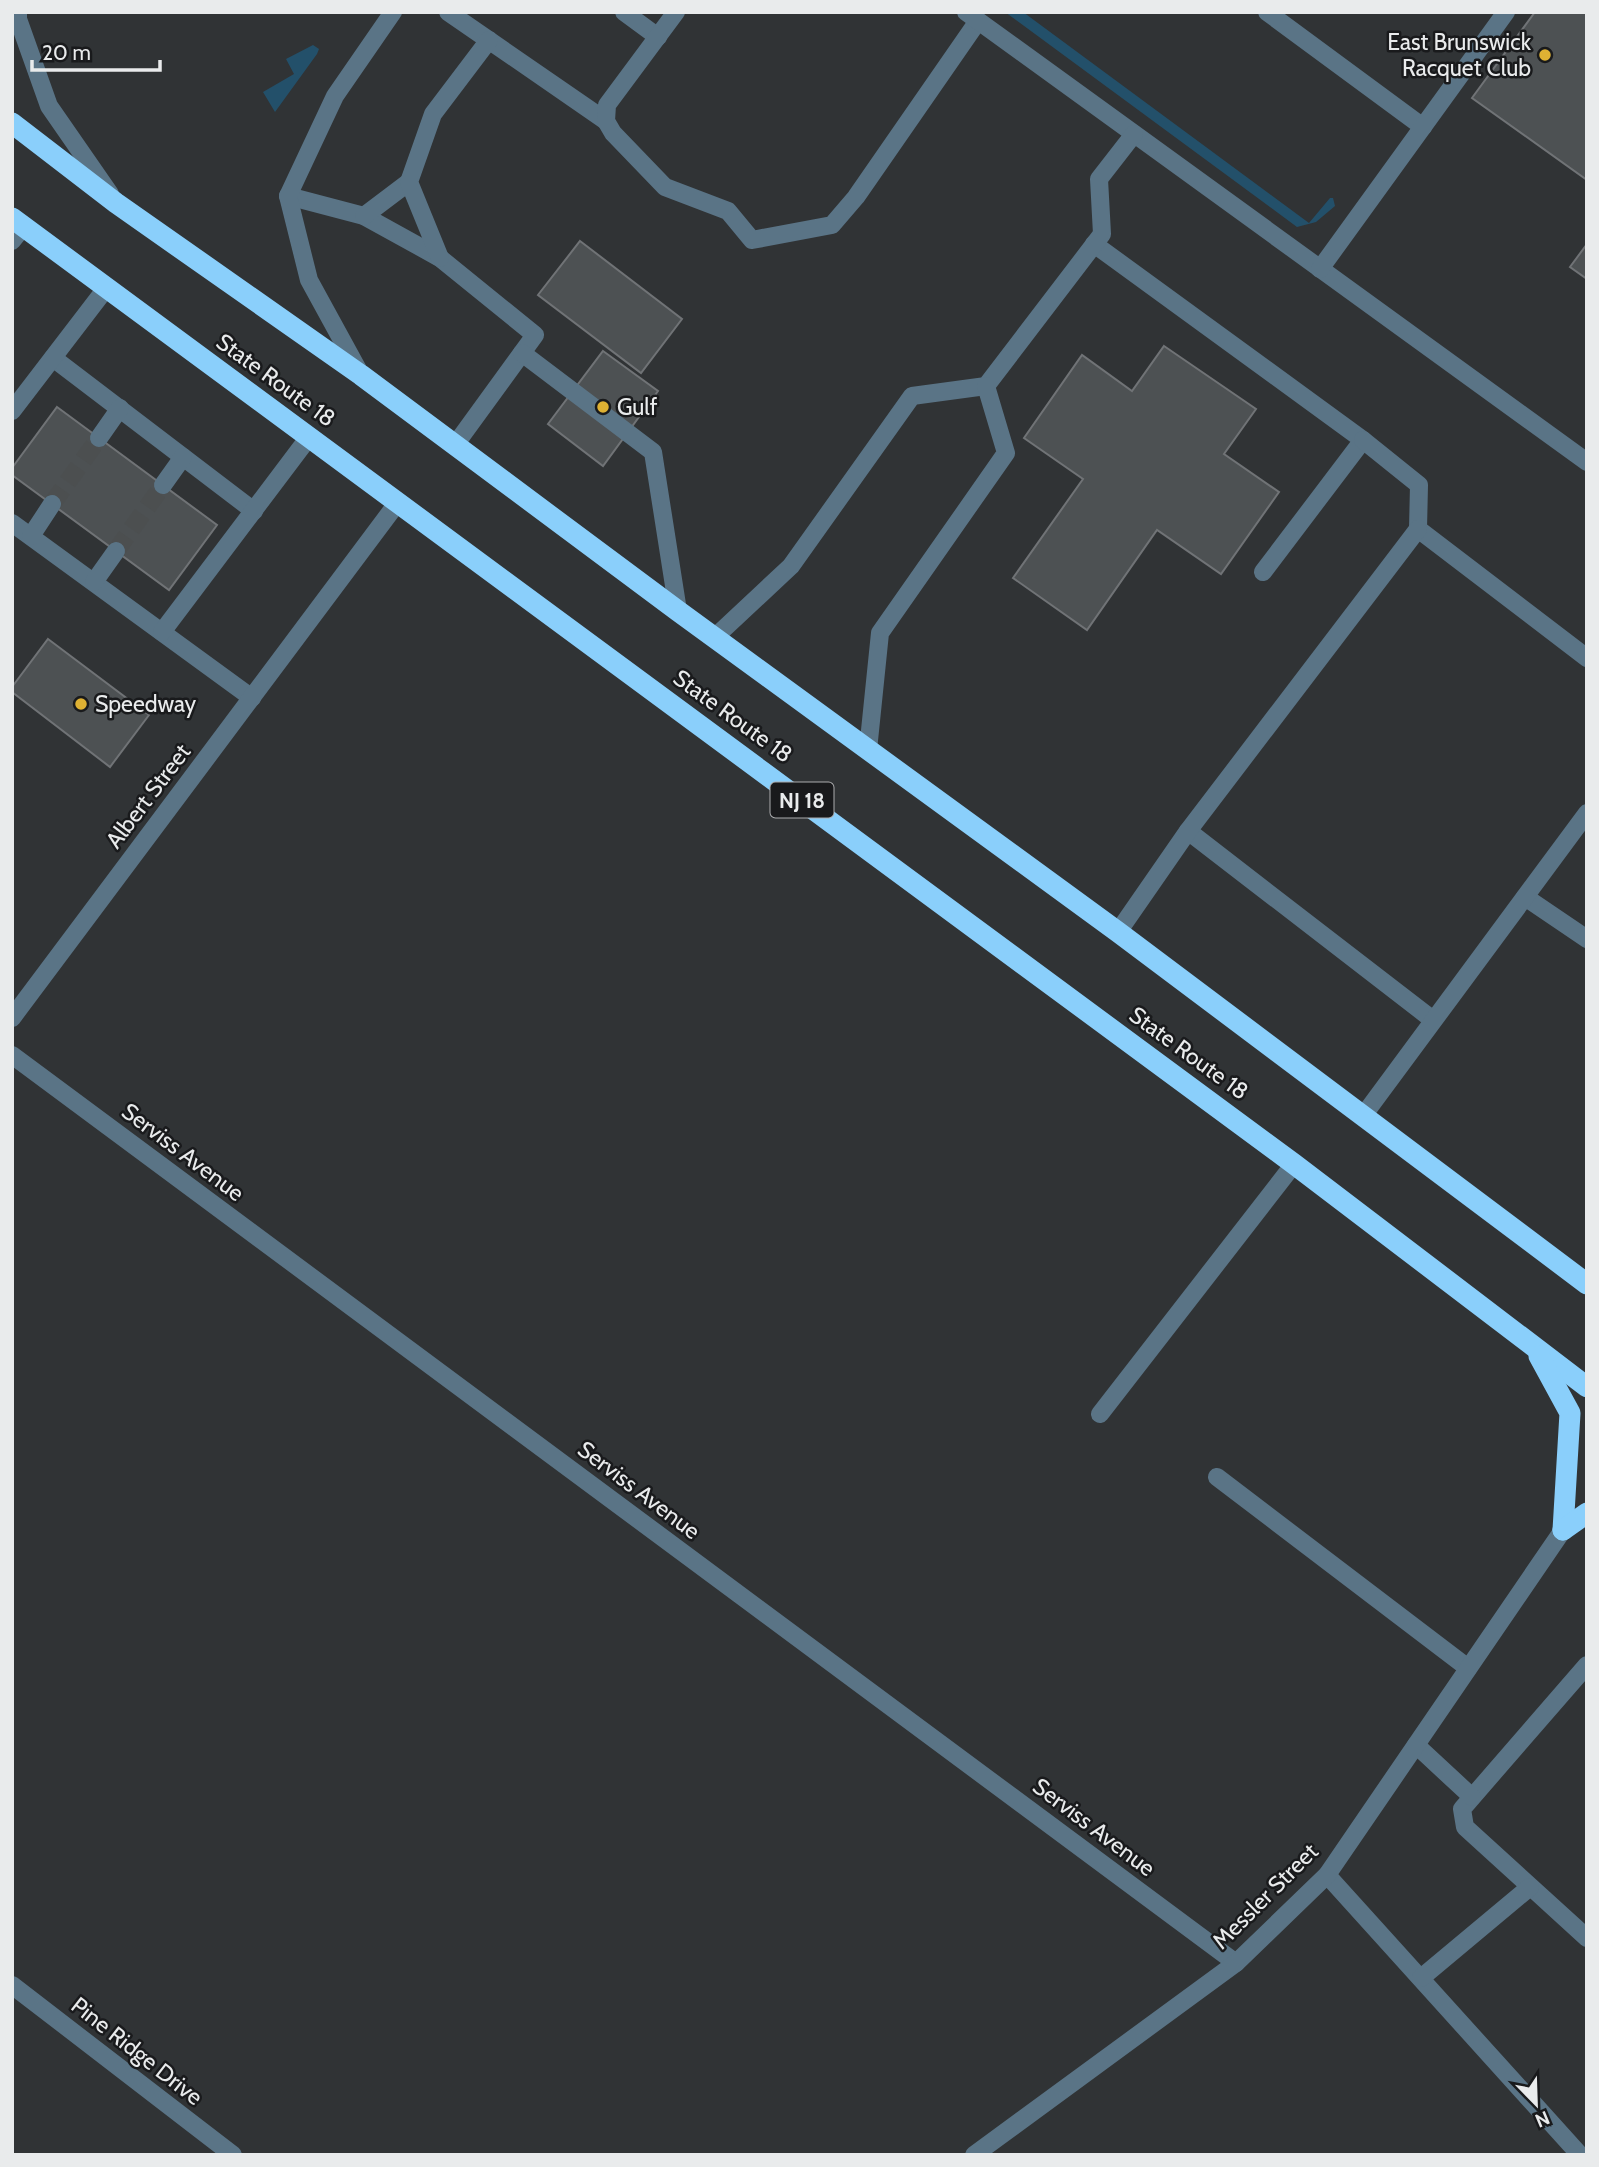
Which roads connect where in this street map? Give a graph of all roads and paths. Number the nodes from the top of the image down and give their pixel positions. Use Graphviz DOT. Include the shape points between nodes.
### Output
graph roads {
  1 [pos="18,12"];
  2 [pos="393,12"];
  3 [pos="448,12"];
  4 [pos="624,12"];
  5 [pos="676,12"];
  6 [pos="1267,12"];
  7 [pos="1506,12"];
  8 [pos="972,17"];
  9 [pos="658,37"];
  10 [pos="489,40"];
  11 [pos="606,121"];
  12 [pos="12,123"];
  13 [pos="1423,127"];
  14 [pos="1134,134"];
  15 [pos="409,183"];
  16 [pos="288,196"];
  17 [pos="116,203"];
  18 [pos="364,216"];
  19 [pos="16,228"];
  20 [pos="1094,244"];
  21 [pos="440,258"];
  22 [pos="1320,269"];
  23 [pos="107,288"];
  24 [pos="522,353"];
  25 [pos="53,358"];
  26 [pos="361,375"];
  27 [pos="986,386"];
  28 [pos="120,408"];
  29 [pos="12,411"];
  30 [pos="309,437"];
  31 [pos="99,438"];
  32 [pos="1363,440"];
  33 [pos="455,445"];
  34 [pos="183,457"];
  35 [pos="1587,462"];
  36 [pos="163,485"];
  37 [pos="398,502"];
  38 [pos="52,504"];
  39 [pos="254,511"];
  40 [pos="12,523"];
  41 [pos="1418,529"];
  42 [pos="31,536"];
  43 [pos="116,551"];
  44 [pos="1263,572"];
  45 [pos="94,582"];
  46 [pos="678,611"];
  47 [pos="162,632"];
  48 [pos="714,638"];
  49 [pos="1587,658"];
  50 [pos="252,698"];
  51 [pos="868,750"];
  52 [pos="1587,813"];
  53 [pos="1188,831"];
  54 [pos="1525,897"];
  55 [pos="1118,932"];
  56 [pos="1587,939"];
  57 [pos="12,1018"];
  58 [pos="1433,1020"];
  59 [pos="12,1055"];
  60 [pos="1363,1116"];
  61 [pos="1294,1164"];
  62 [pos="1587,1284"];
  63 [pos="1537,1351"];
  64 [pos="1587,1387"];
  65 [pos="1100,1414"];
  66 [pos="1217,1477"];
  67 [pos="1587,1513"];
  68 [pos="1563,1530"];
  69 [pos="1587,1665"];
  70 [pos="1468,1668"];
  71 [pos="1416,1745"];
  72 [pos="1472,1797"];
  73 [pos="1327,1875"];
  74 [pos="1530,1887"];
  75 [pos="1587,1938"];
  76 [pos="1236,1963"];
  77 [pos="1421,1978"];
  78 [pos="12,1985"];
  79 [pos="233,2155"];
  80 [pos="974,2155"];
  81 [pos="1580,2155"];
  1 -- 17 [label="street" via="49,106"];
  2 -- 16 [label="street" via="335,96"];
  3 -- 10 [label="street"];
  4 -- 9 [label="street"];
  5 -- 9 [label="street"];
  6 -- 13 [label="street"];
  7 -- 13 [label="street"];
  8 -- 11 [label="street" via="856,197 832,225 752,240 728,211 665,187 629,153"];
  8 -- 14 [label="street"];
  9 -- 11 [label="street" via="607,105"];
  10 -- 11 [label="street"];
  10 -- 15 [label="street" via="433,114"];
  12 -- 17 [label="highway"];
  13 -- 22 [label="street"];
  14 -- 20 [label="street" via="1099,179 1102,234"];
  14 -- 22 [label="street"];
  15 -- 18 [label="street"];
  15 -- 21 [label="street"];
  16 -- 18 [label="street"];
  16 -- 26 [label="street" via="309,279"];
  17 -- 26 [label="highway"];
  18 -- 21 [label="street"];
  19 -- 23 [label="highway, State Route 18 / NJ 18"];
  20 -- 27 [label="street"];
  20 -- 32 [label="street"];
  21 -- 24 [label="street" via="535,335"];
  22 -- 35 [label="street"];
  23 -- 25 [label="street"];
  23 -- 30 [label="highway, State Route 18 / NJ 18"];
  24 -- 33 [label="street"];
  24 -- 46 [label="street" via="653,452"];
  25 -- 28 [label="street"];
  25 -- 29 [label="street"];
  26 -- 33 [label="highway"];
  27 -- 48 [label="street" via="912,396 791,566"];
  27 -- 51 [label="street" via="1006,453 880,633"];
  28 -- 31 [label="street"];
  28 -- 34 [label="street"];
  30 -- 37 [label="highway, State Route 18 / NJ 18"];
  30 -- 39 [label="street"];
  32 -- 41 [label="street" via="1419,485"];
  32 -- 44 [label="street"];
  33 -- 46 [label="highway"];
  34 -- 36 [label="street"];
  34 -- 39 [label="street"];
  37 -- 50 [label="street, Albert Street"];
  37 -- 61 [label="highway, State Route 18 / NJ 18"];
  38 -- 42 [label="street"];
  39 -- 47 [label="street"];
  40 -- 42 [label="street"];
  41 -- 49 [label="street"];
  41 -- 53 [label="street"];
  42 -- 45 [label="street"];
  43 -- 45 [label="street"];
  45 -- 47 [label="street"];
  46 -- 48 [label="highway"];
  47 -- 50 [label="street"];
  48 -- 51 [label="highway"];
  50 -- 57 [label="street, Albert Street"];
  51 -- 55 [label="highway"];
  52 -- 54 [label="street"];
  53 -- 55 [label="street"];
  53 -- 58 [label="street"];
  54 -- 56 [label="street"];
  54 -- 58 [label="street"];
  55 -- 60 [label="highway"];
  58 -- 60 [label="street"];
  59 -- 76 [label="street, Serviss Avenue"];
  60 -- 62 [label="highway"];
  61 -- 63 [label="highway, State Route 18 / NJ 18"];
  61 -- 65 [label="street"];
  63 -- 64 [label="highway, State Route 18 / NJ 18"];
  63 -- 68 [label="highway" via="1570,1413"];
  66 -- 70 [label="street"];
  67 -- 68 [label="highway"];
  68 -- 70 [label="street, Messler Street"];
  69 -- 72 [label="street"];
  70 -- 71 [label="street, Messler Street"];
  71 -- 72 [label="street"];
  71 -- 73 [label="street, Messler Street"];
  72 -- 74 [label="street" via="1462,1809 1465,1827"];
  73 -- 76 [label="street, Messler Street"];
  73 -- 77 [label="street"];
  74 -- 75 [label="street"];
  74 -- 77 [label="street"];
  76 -- 80 [label="street, Messler Street"];
  77 -- 81 [label="street"];
  78 -- 79 [label="street, Pine Ridge Drive"];
}
